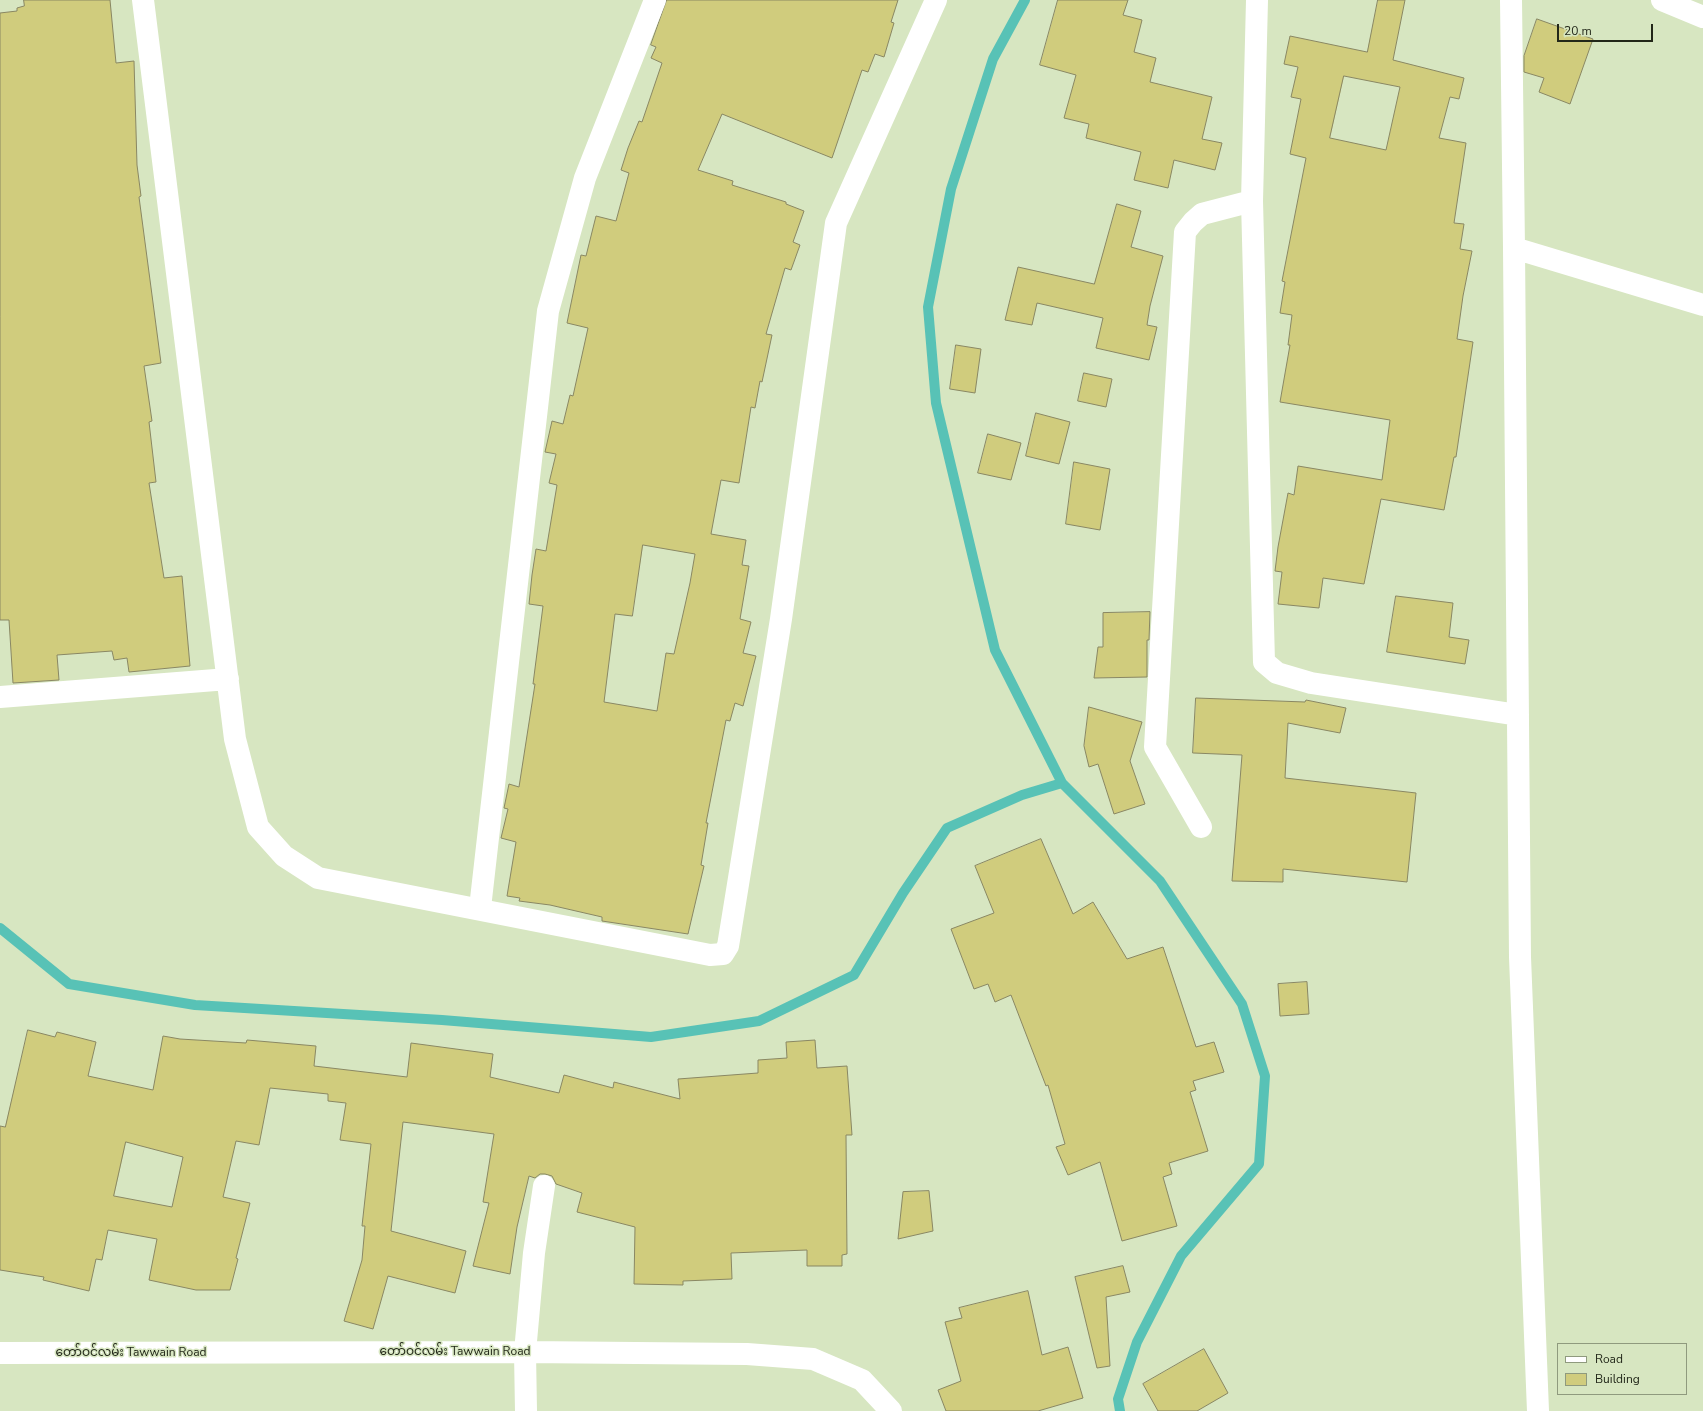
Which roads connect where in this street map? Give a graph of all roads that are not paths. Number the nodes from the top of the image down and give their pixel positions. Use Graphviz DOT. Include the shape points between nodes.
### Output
graph roads {
  1 [pos="143,0"];
  2 [pos="655,0"];
  3 [pos="936,0"];
  4 [pos="1257,0"];
  5 [pos="1511,0"];
  6 [pos="1662,0"];
  7 [pos="1703,17"];
  8 [pos="1252,201"];
  9 [pos="1514,248"];
  10 [pos="1703,305"];
  11 [pos="228,679"];
  12 [pos="0,697"];
  13 [pos="1518,715"];
  14 [pos="1201,827"];
  15 [pos="480,908"];
  16 [pos="544,1186"];
  17 [pos="525,1352"];
  18 [pos="0,1353"];
  19 [pos="526,1411"];
  20 [pos="892,1411"];
  21 [pos="1538,1411"];
  1 -- 11 [label="street"];
  2 -- 15 [label="street" via="585,178 548,311"];
  3 -- 15 [label="street" via="836,223 781,619 728,946 723,954 710,955"];
  4 -- 8 [label="street"];
  5 -- 9 [label="street"];
  6 -- 7 [label="street"];
  8 -- 13 [label="street" via="1264,662 1277,673 1311,683"];
  8 -- 14 [label="street" via="1202,214 1185,232 1155,746"];
  9 -- 10 [label="street"];
  9 -- 13 [label="street"];
  11 -- 12 [label="street"];
  11 -- 15 [label="street" via="235,740 258,827 284,856 318,878"];
  13 -- 21 [label="street" via="1520,957"];
  16 -- 17 [label="street" via="534,1253"];
  17 -- 18 [label="street, တော်ဝင်လမ်း Tawwain Road"];
  17 -- 19 [label="street"];
  17 -- 20 [label="street, တော်ဝင်လမ်း Tawwain Road" via="747,1354 813,1359 862,1380"];
}
